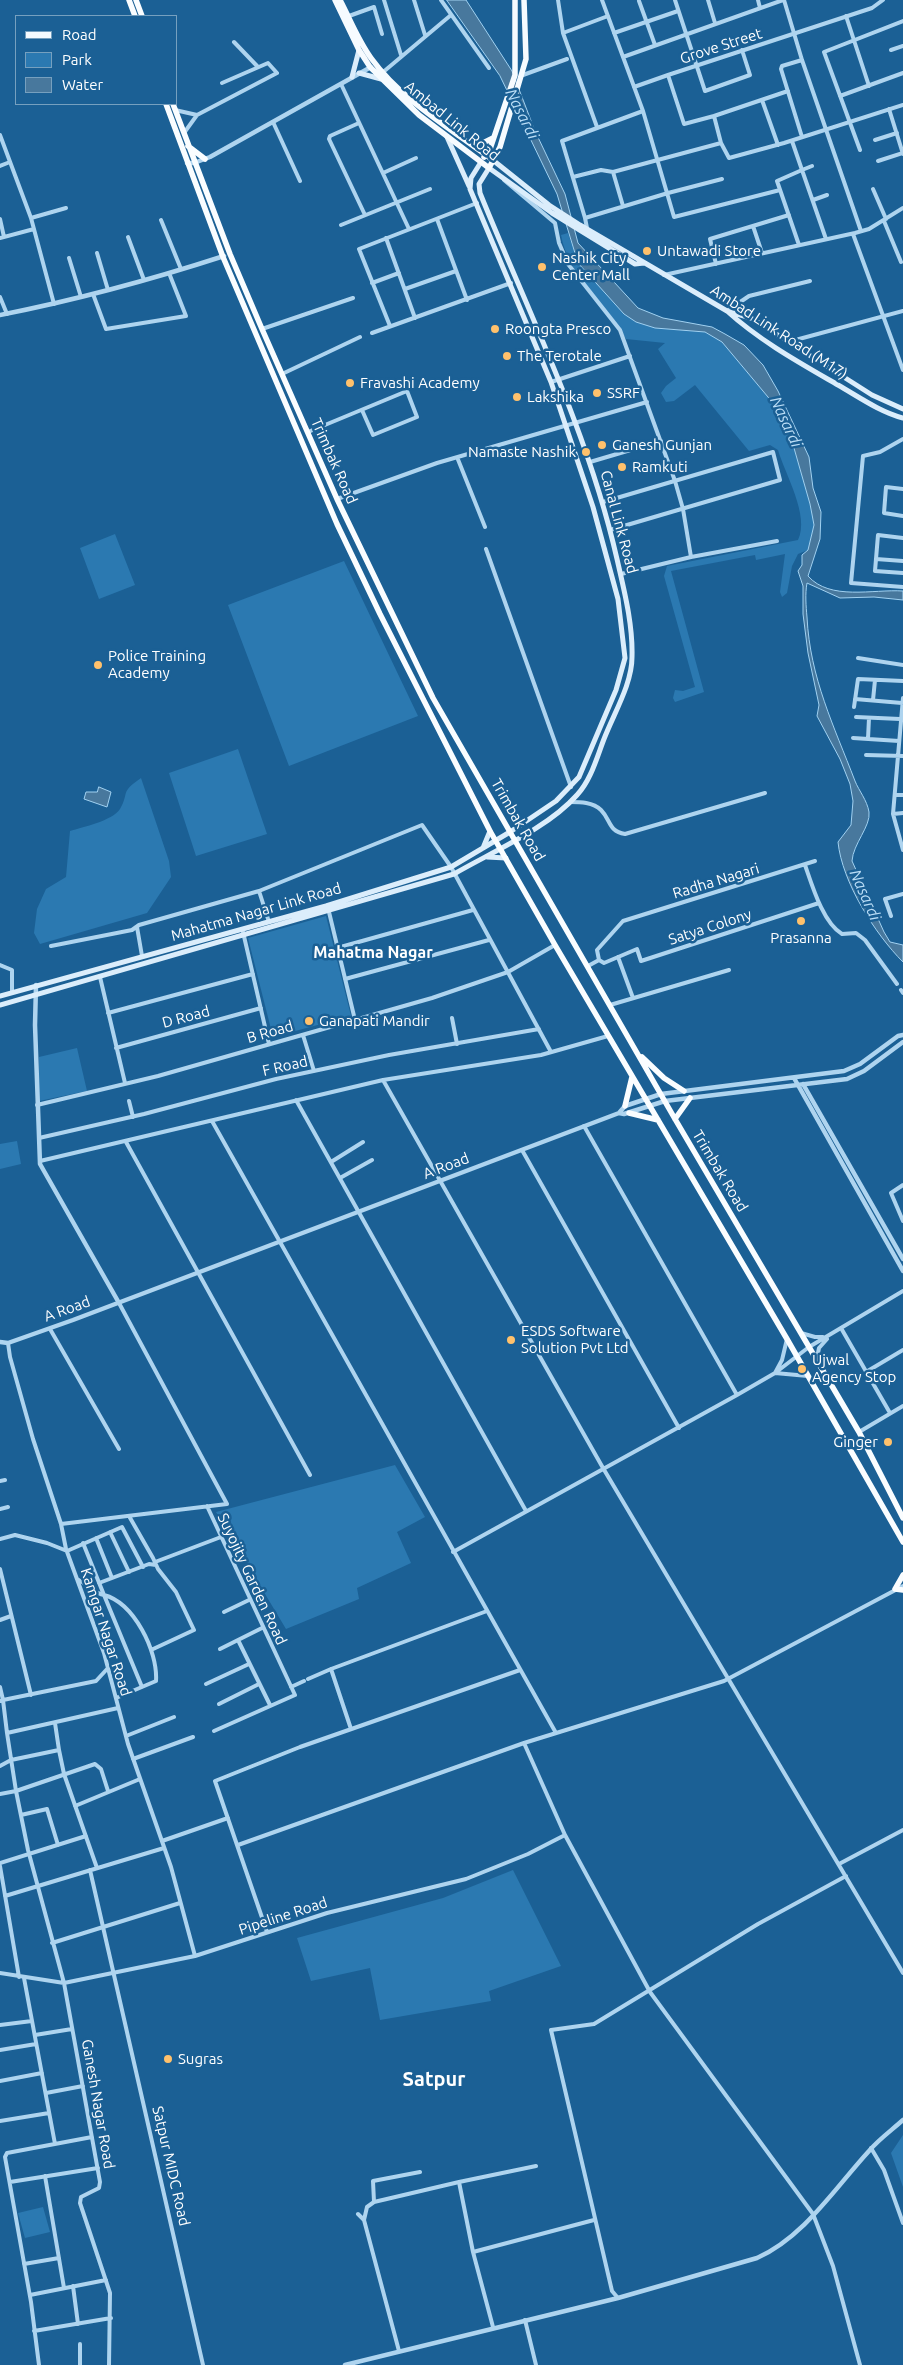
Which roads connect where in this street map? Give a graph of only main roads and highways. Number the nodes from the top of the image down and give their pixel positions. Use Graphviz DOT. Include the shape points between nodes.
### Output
graph roads {
  1 [pos="129,0"];
  2 [pos="136,0"];
  3 [pos="334,0"];
  4 [pos="340,0"];
  5 [pos="515,0"];
  6 [pos="524,0"];
  7 [pos="135,15"];
  8 [pos="142,15"];
  9 [pos="359,50"];
  10 [pos="373,65"];
  11 [pos="359,73"];
  12 [pos="381,76"];
  13 [pos="352,77"];
  14 [pos="166,105"];
  15 [pos="174,107"];
  16 [pos="447,136"];
  17 [pos="494,138"];
  18 [pos="465,140"];
  19 [pos="188,146"];
  20 [pos="486,155"];
  21 [pos="206,159"];
  22 [pos="494,161"];
  23 [pos="481,162"];
  24 [pos="490,168"];
  25 [pos="470,189"];
  26 [pos="580,225"];
  27 [pos="585,231"];
  28 [pos="728,311"];
  29 [pos="903,409"];
  30 [pos="903,418"];
  31 [pos="504,823"];
  32 [pos="519,826"];
  33 [pos="490,830"];
  34 [pos="510,832"];
  35 [pos="524,835"];
  36 [pos="496,840"];
  37 [pos="515,840"];
  38 [pos="483,848"];
  39 [pos="500,848"];
  40 [pos="521,850"];
  41 [pos="485,857"];
  42 [pos="506,858"];
  43 [pos="243,932"];
  44 [pos="0,996"];
  45 [pos="0,1005"];
  46 [pos="636,1052"];
  47 [pos="632,1078"];
  48 [pos="684,1091"];
  49 [pos="690,1098"];
  50 [pos="625,1106"];
  51 [pos="629,1112"];
  52 [pos="675,1119"];
  53 [pos="658,1120"];
  54 [pos="903,1518"];
  55 [pos="903,1542"];
  56 [pos="903,1575"];
  57 [pos="903,1590"];
  1 -- 7 [label="highway"];
  2 -- 8 [label="highway"];
  3 -- 9 [label="main road, Ambad Link Road"];
  4 -- 10 [label="main road, Ambad Link Road"];
  5 -- 17 [label="main road" via="515,75"];
  6 -- 22 [label="main road, Canal Link Road" via="526,59"];
  9 -- 10 [label="main road, Ambad Link Road"];
  9 -- 13 [label="main road"];
  10 -- 12 [label="main road, Ambad Link Road"];
  11 -- 12 [label="main road"];
  12 -- 16 [label="main road, Ambad Link Road" via="419,115"];
  12 -- 18 [label="main road, Ambad Link Road"];
  14 -- 33 [label="highway, Trimbak Road" via="223,257 347,552"];
  15 -- 19 [label="highway, Trimbak Road"];
  16 -- 23 [label="main road, Ambad Link Road"];
  16 -- 25 [label="main road, Canal Link Road"];
  17 -- 18 [label="main road" via="480,144"];
  17 -- 20 [label="main road"];
  18 -- 20 [label="main road, Ambad Link Road"];
  19 -- 21 [label="highway"];
  19 -- 31 [label="highway, Trimbak Road" via="230,254 337,499 433,698"];
  20 -- 22 [label="main road, Ambad Link Road"];
  20 -- 23 [label="main road"];
  22 -- 24 [label="main road, Canal Link Road"];
  22 -- 26 [label="main road, Ambad Link Road"];
  23 -- 24 [label="main road, Ambad Link Road"];
  23 -- 25 [label="main road" via="471,178"];
  24 -- 27 [label="main road, Ambad Link Road" via="514,188"];
  24 -- 35 [label="main road, Canal Link Road" via="479,184 480,193 590,462 621,574 631,632 632,659 626,684 589,776 578,795"];
  25 -- 32 [label="main road, Canal Link Road" via="551,382 593,507 618,599 625,658 616,690 587,761 571,787"];
  26 -- 27 [label="main road, Ambad Link Road (M17)"];
  27 -- 28 [label="main road, Ambad Link Road (M17)" via="635,264 644,264"];
  28 -- 29 [label="main road" via="751,318 872,395"];
  28 -- 30 [label="main road, Ambad Link Road (M17)" via="747,328 807,367 870,404"];
  31 -- 32 [label="main road"];
  31 -- 34 [label="highway, Trimbak Road"];
  32 -- 34 [label="main road, Canal Link Road"];
  33 -- 36 [label="highway, Trimbak Road"];
  33 -- 38 [label="main road"];
  34 -- 36 [label="main road, Mahatma Nagar Link Road"];
  34 -- 37 [label="highway, Trimbak Road"];
  35 -- 37 [label="main road, Canal Link Road"];
  35 -- 40 [label="main road"];
  36 -- 38 [label="main road, Mahatma Nagar Link Road"];
  36 -- 39 [label="highway, Trimbak Road"];
  37 -- 39 [label="main road, Canal Link Road"];
  37 -- 40 [label="highway, Trimbak Road"];
  38 -- 43 [label="main road, Mahatma Nagar Link Road" via="451,867 269,920"];
  39 -- 41 [label="main road, Mahatma Nagar Link Road"];
  39 -- 42 [label="highway, Trimbak Road"];
  40 -- 46 [label="highway, Trimbak Road"];
  41 -- 42 [label="main road"];
  41 -- 43 [label="main road, Mahatma Nagar Link Road" via="454,874 329,912"];
  42 -- 47 [label="highway, Trimbak Road"];
  43 -- 44 [label="main road, Mahatma Nagar Link Road" via="142,956"];
  43 -- 45 [label="main road, Mahatma Nagar Link Road"];
  46 -- 48 [label="highway" via="664,1078"];
  46 -- 52 [label="highway, Trimbak Road"];
  47 -- 50 [label="highway"];
  47 -- 53 [label="highway, Trimbak Road"];
  49 -- 52 [label="highway"];
  51 -- 53 [label="highway"];
  52 -- 54 [label="highway, Trimbak Road" via="809,1346"];
  53 -- 55 [label="highway, Trimbak Road"];
  56 -- 57 [label="highway" via="895,1589"];
}
